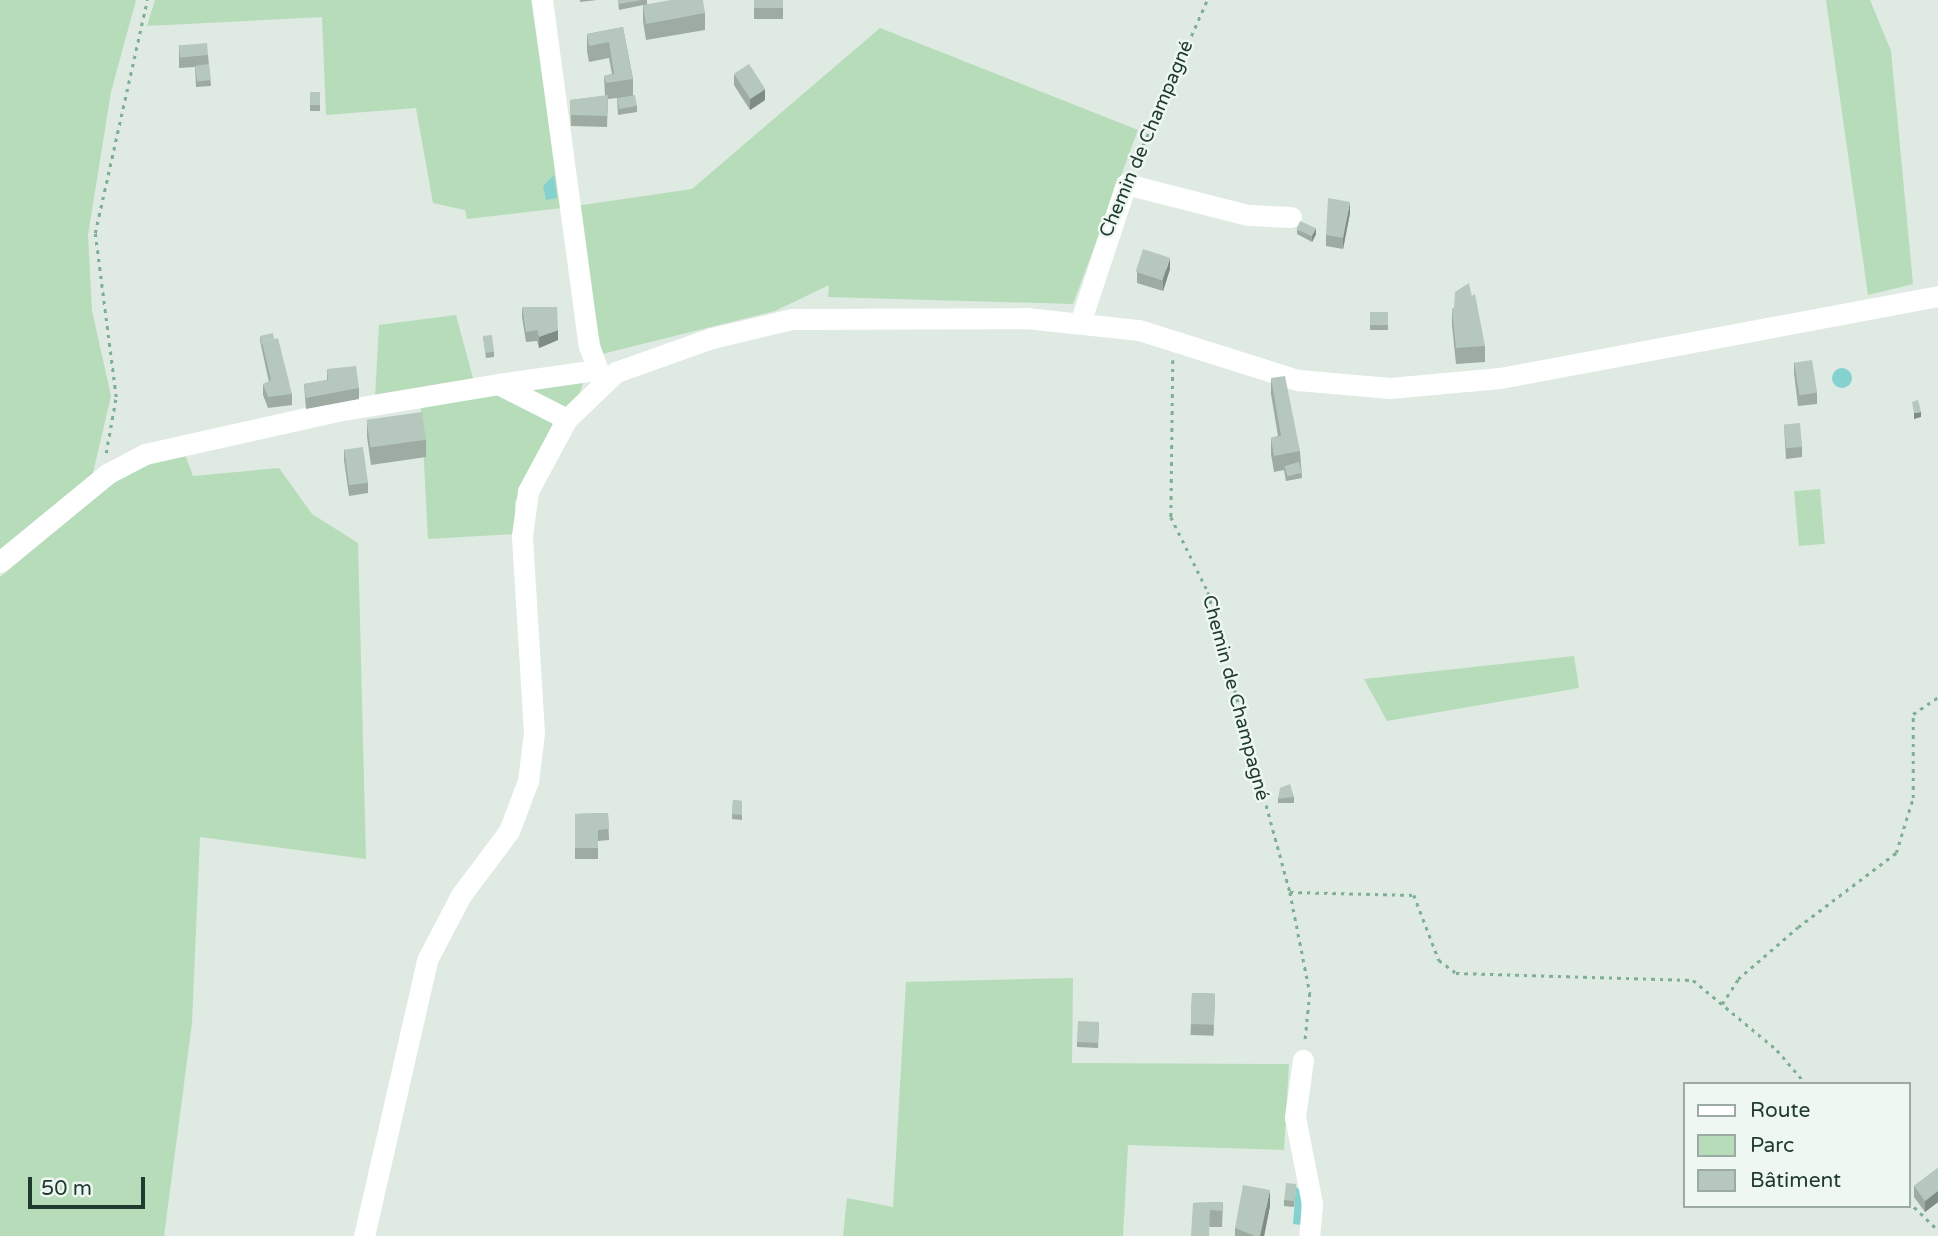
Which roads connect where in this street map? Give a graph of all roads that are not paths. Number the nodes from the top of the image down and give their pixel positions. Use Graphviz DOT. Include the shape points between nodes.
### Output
graph roads {
  1 [pos="542,0"];
  2 [pos="1291,217"];
  3 [pos="1938,296"];
  4 [pos="1081,320"];
  5 [pos="599,376"];
  6 [pos="498,384"];
  7 [pos="567,419"];
  8 [pos="0,562"];
  9 [pos="1303,1060"];
  10 [pos="364,1236"];
  11 [pos="1309,1236"];
  1 -- 5 [label="street"];
  2 -- 4 [label="street, Chemin de Champagné" via="1248,215 1126,184"];
  3 -- 4 [label="street" via="1500,378 1390,388 1298,380 1171,340"];
  4 -- 5 [label="street" via="792,318 676,348"];
  5 -- 6 [label="street"];
  5 -- 7 [label="street"];
  6 -- 7 [label="street"];
  6 -- 8 [label="street" via="145,454 107,474"];
  7 -- 10 [label="street" via="537,468 523,516 534,733 528,781 509,831 461,895 427,960"];
  9 -- 11 [label="street" via="1295,1117 1312,1204"];
}
